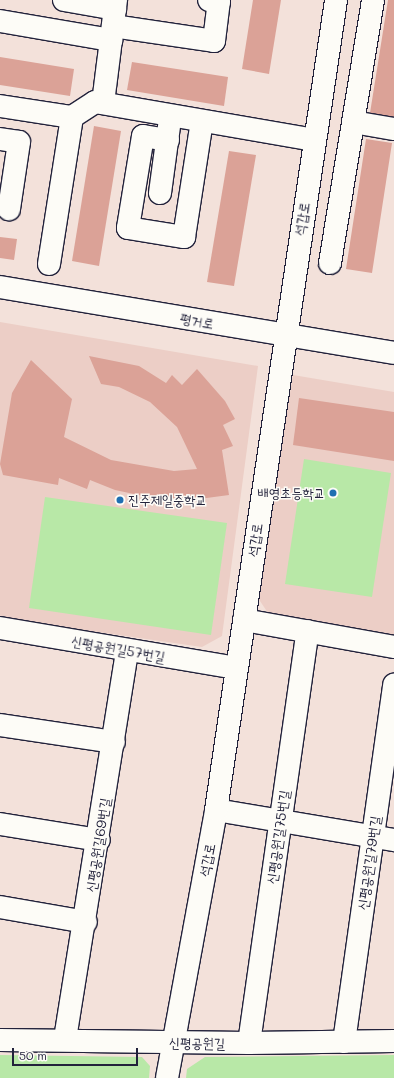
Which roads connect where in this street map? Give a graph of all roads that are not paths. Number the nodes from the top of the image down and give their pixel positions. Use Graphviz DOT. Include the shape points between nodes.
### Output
graph roads {
  1 [pos="64,0"];
  2 [pos="209,0"];
  3 [pos="336,0"];
  4 [pos="372,0"];
  5 [pos="114,19"];
  6 [pos="0,21"];
  7 [pos="103,104"];
  8 [pos="0,106"];
  9 [pos="171,115"];
  10 [pos="72,117"];
  11 [pos="202,120"];
  12 [pos="353,122"];
  13 [pos="394,129"];
  14 [pos="0,139"];
  15 [pos="168,140"];
  16 [pos="314,140"];
  17 [pos="160,192"];
  18 [pos="9,209"];
  19 [pos="330,263"];
  20 [pos="49,264"];
  21 [pos="0,287"];
  22 [pos="284,336"];
  23 [pos="394,353"];
  24 [pos="244,620"];
  25 [pos="0,628"];
  26 [pos="308,631"];
  27 [pos="394,647"];
  28 [pos="127,651"];
  29 [pos="236,668"];
  30 [pos="394,684"];
  31 [pos="0,725"];
  32 [pos="114,742"];
  33 [pos="216,810"];
  34 [pos="281,821"];
  35 [pos="0,824"];
  36 [pos="373,837"];
  37 [pos="99,840"];
  38 [pos="394,840"];
  39 [pos="0,907"];
  40 [pos="86,922"];
  41 [pos="65,1039"];
  42 [pos="0,1040"];
  43 [pos="394,1041"];
  44 [pos="344,1042"];
  45 [pos="173,1043"];
  46 [pos="249,1043"];
  47 [pos="167,1078"];
  1 -- 5 [label="street"];
  2 -- 5 [label="street" via="219,2 214,40"];
  3 -- 16 [label="street, 석갑로"];
  4 -- 12 [label="street"];
  5 -- 6 [label="street"];
  5 -- 7 [label="street"];
  7 -- 9 [label="street"];
  7 -- 10 [label="street" via="96,102"];
  8 -- 10 [label="street"];
  9 -- 11 [label="street"];
  9 -- 15 [label="street"];
  10 -- 20 [label="street"];
  11 -- 15 [label="street" via="184,237 128,228 143,136"];
  11 -- 16 [label="street"];
  12 -- 13 [label="street"];
  12 -- 19 [label="street"];
  14 -- 18 [label="street" via="19,142"];
  15 -- 17 [label="street"];
  16 -- 22 [label="street, 석갑로"];
  21 -- 22 [label="street, 평거로"];
  22 -- 23 [label="street, 평거로"];
  22 -- 24 [label="street, 석갑로"];
  24 -- 26 [label="street"];
  24 -- 29 [label="street, 석갑로"];
  25 -- 28 [label="street, 신평공원길57번길"];
  26 -- 27 [label="street"];
  26 -- 34 [label="street, 신평공원길75번길"];
  28 -- 29 [label="street, 신평공원길57번길"];
  28 -- 32 [label="street, 신평공원길69번길"];
  29 -- 33 [label="street, 석갑로"];
  30 -- 36 [label="street, 신평공원길79번길"];
  31 -- 32 [label="street"];
  32 -- 37 [label="street, 신평공원길69번길"];
  33 -- 34 [label="street"];
  33 -- 45 [label="street, 석갑로"];
  34 -- 36 [label="street"];
  34 -- 46 [label="street, 신평공원길75번길"];
  35 -- 37 [label="street"];
  36 -- 38 [label="street"];
  36 -- 44 [label="street, 신평공원길79번길"];
  37 -- 40 [label="street, 신평공원길69번길"];
  39 -- 40 [label="street"];
  40 -- 41 [label="street, 신평공원길69번길"];
  41 -- 42 [label="street, 신평공원길"];
  41 -- 45 [label="street, 신평공원길"];
  43 -- 44 [label="street, 신평공원길"];
  44 -- 46 [label="street, 신평공원길"];
  45 -- 46 [label="street, 신평공원길"];
  45 -- 47 [label="street, 석갑로"];
}
